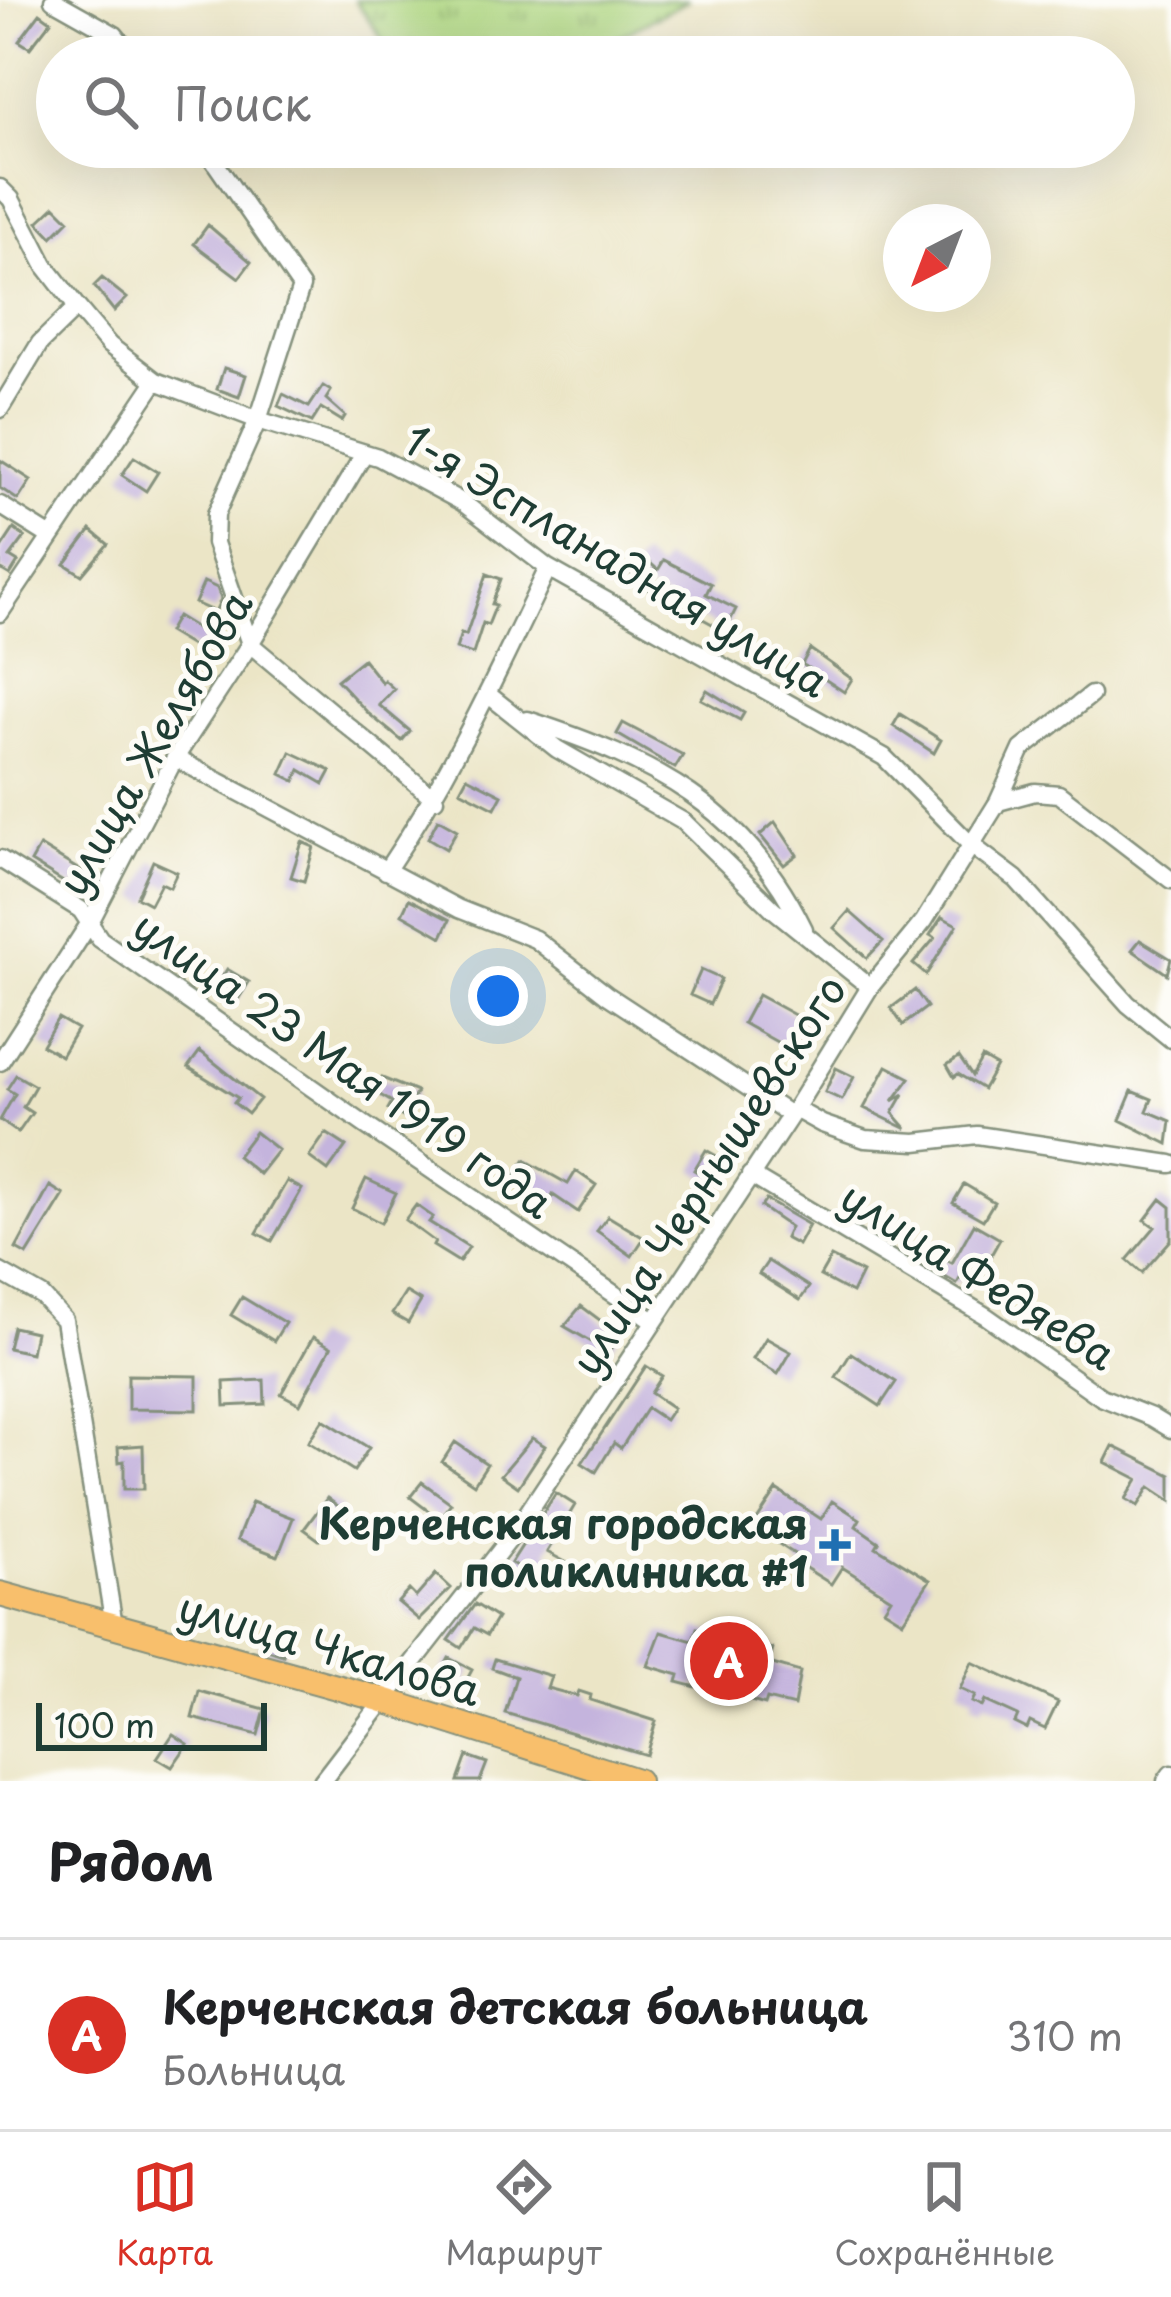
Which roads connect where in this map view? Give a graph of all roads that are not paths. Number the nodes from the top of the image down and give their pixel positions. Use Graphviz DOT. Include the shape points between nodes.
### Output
graph roads {
  1 [pos="52,0"];
  2 [pos="116,36"];
  3 [pos="219,168"];
  4 [pos="0,188"];
  5 [pos="76,307"];
  6 [pos="156,381"];
  7 [pos="0,409"];
  8 [pos="257,419"];
  9 [pos="364,454"];
  10 [pos="0,505"];
  11 [pos="51,537"];
  12 [pos="548,568"];
  13 [pos="1,607"];
  14 [pos="250,644"];
  15 [pos="1091,694"];
  16 [pos="490,696"];
  17 [pos="515,716"];
  18 [pos="175,758"];
  19 [pos="435,799"];
  20 [pos="998,802"];
  21 [pos="971,845"];
  22 [pos="0,859"];
  23 [pos="386,871"];
  24 [pos="1171,880"];
  25 [pos="89,924"];
  26 [pos="807,935"];
  27 [pos="870,987"];
  28 [pos="1171,1039"];
  29 [pos="0,1062"];
  30 [pos="793,1112"];
  31 [pos="1171,1164"];
  32 [pos="750,1174"];
  33 [pos="0,1272"];
  34 [pos="654,1321"];
  35 [pos="1171,1429"];
  36 [pos="0,1594"];
  37 [pos="0,1604"];
  38 [pos="115,1630"];
  39 [pos="381,1704"];
  40 [pos="322,1781"];
  41 [pos="609,1781"];
  42 [pos="637,1781"];
  1 -- 2 [label="street"];
  3 -- 8 [label="street" via="301,287"];
  4 -- 5 [label="street, 1-я Эспланадная улица"];
  5 -- 6 [label="street, 1-я Эспланадная улица"];
  5 -- 7 [label="street" via="40,343"];
  6 -- 8 [label="street, 1-я Эспланадная улица"];
  6 -- 11 [label="street"];
  8 -- 9 [label="street, 1-я Эспланадная улица"];
  8 -- 14 [label="street" via="216,514 215,543"];
  9 -- 12 [label="street, 1-я Эспланадная улица" via="462,502"];
  9 -- 14 [label="street, улица Желябова"];
  10 -- 11 [label="street"];
  11 -- 13 [label="street"];
  12 -- 16 [label="street"];
  12 -- 21 [label="street, 1-я Эспланадная улица" via="884,757"];
  14 -- 18 [label="street, улица Желябова"];
  14 -- 19 [label="street"];
  15 -- 20 [label="street, улица Чернышевского" via="1022,749"];
  16 -- 17 [label="street"];
  16 -- 19 [label="street"];
  17 -- 26 [label="street" via="684,821"];
  17 -- 26 [label="street" via="584,739 701,798 781,882"];
  18 -- 23 [label="street"];
  18 -- 25 [label="street, улица Желябова"];
  19 -- 23 [label="street"];
  20 -- 21 [label="street, улица Чернышевского"];
  20 -- 24 [label="street" via="1059,794"];
  21 -- 27 [label="street, улица Чернышевского" via="925,921"];
  21 -- 28 [label="street, 1-я Эспланадная улица" via="1016,879 1128,1004"];
  22 -- 25 [label="street, улица 23 Мая 1919 года" via="81,910"];
  23 -- 30 [label="street" via="536,939"];
  25 -- 29 [label="street, улица Желябова"];
  25 -- 34 [label="street, улица 23 Мая 1919 года" via="346,1112"];
  26 -- 27 [label="street"];
  27 -- 30 [label="street, улица Чернышевского"];
  30 -- 31 [label="street" via="865,1139 977,1135"];
  30 -- 32 [label="street, улица Чернышевского"];
  32 -- 34 [label="street, улица Чернышевского"];
  32 -- 35 [label="street, улица Федяева" via="986,1316 1101,1397"];
  33 -- 38 [label="street" via="42,1296 64,1321"];
  34 -- 39 [label="street, улица Чернышевского" via="515,1532"];
  36 -- 38 [label="main road, улица Чкалова"];
  37 -- 38 [label="main road, улица Чкалова"];
  38 -- 39 [label="main road, улица Чкалова"];
  39 -- 40 [label="street, улица Чернышевского"];
  39 -- 41 [label="main road, улица Чкалова"];
  39 -- 42 [label="main road, улица Чкалова"];
}
